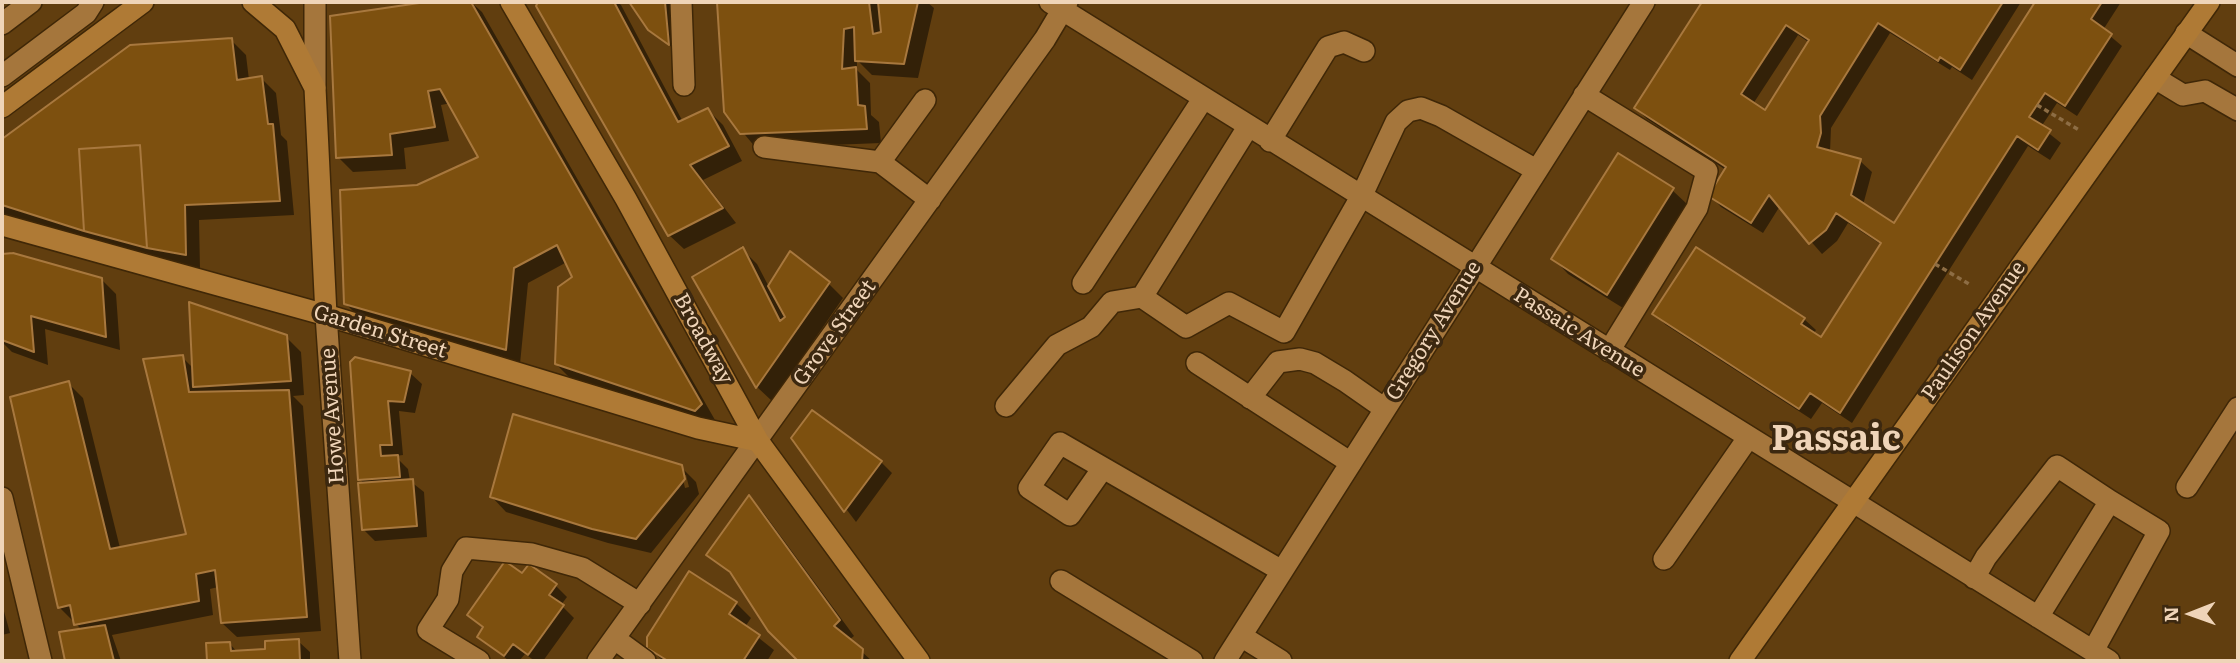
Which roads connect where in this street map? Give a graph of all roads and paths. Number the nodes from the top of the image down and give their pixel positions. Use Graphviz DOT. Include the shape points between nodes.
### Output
graph roads {
  1 [pos="31,2"];
  2 [pos="93,2"];
  3 [pos="143,2"];
  4 [pos="253,2"];
  5 [pos="314,2"];
  6 [pos="512,2"];
  7 [pos="681,2"];
  8 [pos="1644,2"];
  9 [pos="2209,2"];
  10 [pos="1060,4"];
  11 [pos="2,24"];
  12 [pos="71,25"];
  13 [pos="2186,33"];
  14 [pos="86,44"];
  15 [pos="1364,51"];
  16 [pos="2238,66"];
  17 [pos="2,76"];
  18 [pos="2155,78"];
  19 [pos="684,85"];
  20 [pos="315,88"];
  21 [pos="1584,95"];
  22 [pos="1203,99"];
  23 [pos="925,100"];
  24 [pos="2037,105"];
  25 [pos="2,107"];
  26 [pos="2238,110"];
  27 [pos="1248,127"];
  28 [pos="2079,130"];
  29 [pos="1270,141"];
  30 [pos="764,147"];
  31 [pos="880,162"];
  32 [pos="1536,170"];
  33 [pos="1361,197"];
  34 [pos="930,200"];
  35 [pos="2,225"];
  36 [pos="1935,264"];
  37 [pos="1474,268"];
  38 [pos="1083,283"];
  39 [pos="1969,284"];
  40 [pos="1142,297"];
  41 [pos="326,316"];
  42 [pos="1609,351"];
  43 [pos="1196,363"];
  44 [pos="1250,398"];
  45 [pos="1006,406"];
  46 [pos="2238,408"];
  47 [pos="1385,409"];
  48 [pos="1748,438"];
  49 [pos="758,441"];
  50 [pos="1350,463"];
  51 [pos="1103,468"];
  52 [pos="2187,487"];
  53 [pos="2,498"];
  54 [pos="2110,501"];
  55 [pos="1852,502"];
  56 [pos="1664,559"];
  57 [pos="10,566"];
  58 [pos="1282,571"];
  59 [pos="1974,578"];
  60 [pos="1061,581"];
  61 [pos="640,604"];
  62 [pos="2038,617"];
  63 [pos="1241,636"];
  64 [pos="615,639"];
  65 [pos="2101,656"];
  66 [pos="41,661"];
  67 [pos="350,661"];
  68 [pos="479,661"];
  69 [pos="598,661"];
  70 [pos="645,661"];
  71 [pos="919,661"];
  72 [pos="1192,661"];
  73 [pos="1225,661"];
  74 [pos="1281,661"];
  75 [pos="1740,661"];
  1 -- 11 [label="street"];
  2 -- 12 [label="street"];
  3 -- 14 [label="main road"];
  4 -- 20 [label="main road" via="285,29"];
  5 -- 20 [label="street, Howe Avenue"];
  6 -- 49 [label="main road, Broadway" via="626,198"];
  7 -- 19 [label="street"];
  8 -- 21 [label="street, Gregory Avenue"];
  9 -- 13 [label="main road, Paulison Avenue"];
  10 -- 22 [label="street, Passaic Avenue"];
  10 -- 34 [label="street, Grove Street" via="1045,39"];
  12 -- 14 [label="street"];
  12 -- 17 [label="street"];
  13 -- 16 [label="street"];
  13 -- 18 [label="main road, Paulison Avenue"];
  14 -- 25 [label="main road"];
  15 -- 29 [label="street" via="1344,42 1328,47"];
  18 -- 26 [label="street" via="2183,95 2204,91"];
  18 -- 55 [label="main road, Paulison Avenue"];
  20 -- 41 [label="main road, Howe Avenue"];
  21 -- 32 [label="street, Gregory Avenue"];
  21 -- 42 [label="street" via="1707,171 1697,208"];
  22 -- 27 [label="street, Passaic Avenue"];
  22 -- 38 [label="street"];
  23 -- 31 [label="street"];
  24 -- 28 [label="path"];
  27 -- 29 [label="street, Passaic Avenue"];
  27 -- 40 [label="street"];
  29 -- 33 [label="street, Passaic Avenue"];
  30 -- 31 [label="street"];
  31 -- 34 [label="street"];
  32 -- 33 [label="street" via="1421,108 1408,111 1396,122"];
  32 -- 37 [label="street, Gregory Avenue"];
  33 -- 37 [label="street, Passaic Avenue"];
  33 -- 40 [label="street" via="1284,332 1229,303 1186,327"];
  34 -- 49 [label="street, Grove Street"];
  35 -- 41 [label="main road, Garden Street"];
  36 -- 39 [label="path"];
  37 -- 42 [label="street, Passaic Avenue"];
  37 -- 47 [label="street, Gregory Avenue"];
  40 -- 45 [label="street" via="1112,302 1091,327 1057,345"];
  41 -- 49 [label="main road, Garden Street" via="698,428"];
  41 -- 67 [label="street, Howe Avenue"];
  42 -- 48 [label="street, Passaic Avenue"];
  43 -- 44 [label="street"];
  44 -- 47 [label="street" via="1278,362 1300,359 1335,375"];
  44 -- 50 [label="street"];
  46 -- 52 [label="street"];
  47 -- 50 [label="street, Gregory Avenue"];
  48 -- 55 [label="street, Passaic Avenue"];
  48 -- 56 [label="street"];
  49 -- 61 [label="street, Grove Street"];
  49 -- 71 [label="main road, Broadway"];
  50 -- 58 [label="street, Gregory Avenue"];
  51 -- 58 [label="street"];
  53 -- 57 [label="street"];
  54 -- 59 [label="street" via="2057,466"];
  54 -- 62 [label="street"];
  54 -- 65 [label="street" via="2159,531"];
  55 -- 59 [label="street, Passaic Avenue"];
  55 -- 75 [label="main road, Paulison Avenue"];
  57 -- 66 [label="street"];
  58 -- 63 [label="street, Gregory Avenue"];
  59 -- 62 [label="street, Passaic Avenue"];
  60 -- 72 [label="street"];
  61 -- 64 [label="street, Grove Street"];
  61 -- 68 [label="street" via="564,562 533,554 466,548 452,571 448,599 428,630"];
  62 -- 65 [label="street, Passaic Avenue"];
  63 -- 73 [label="street, Gregory Avenue"];
  63 -- 74 [label="street"];
  64 -- 69 [label="street, Grove Street"];
  64 -- 70 [label="street"];
}
